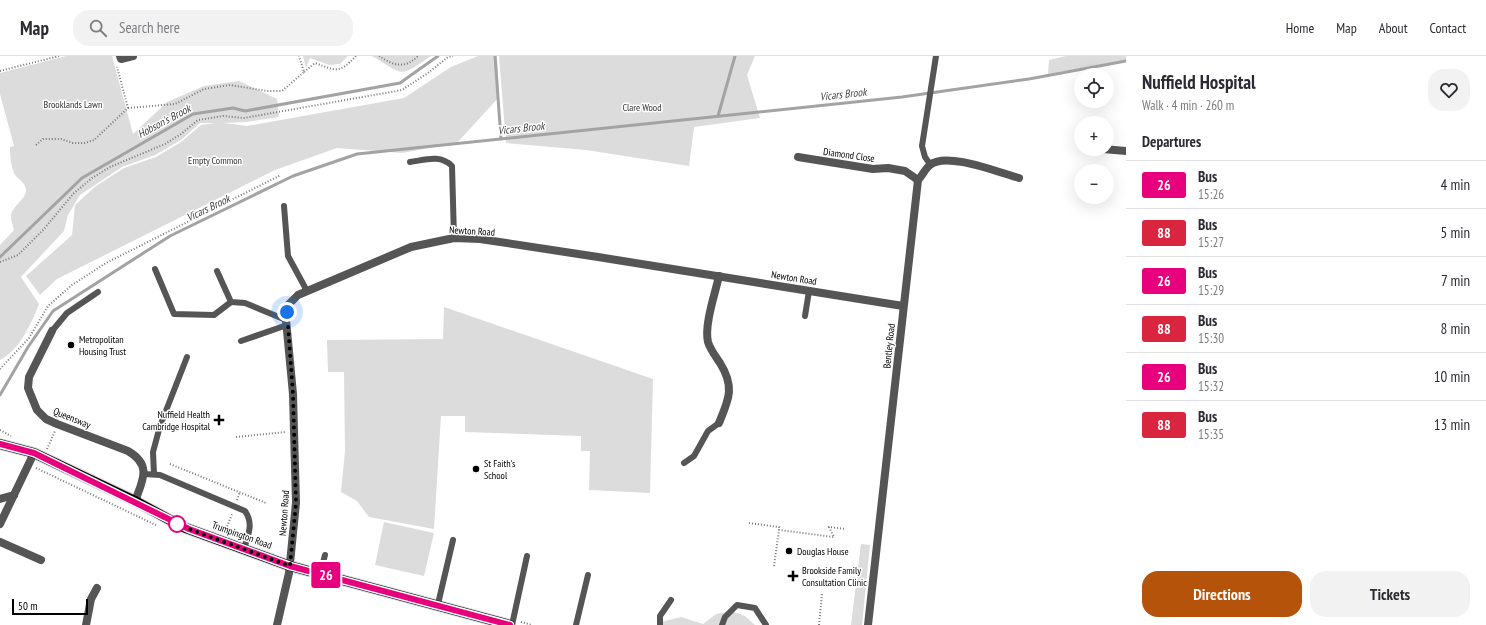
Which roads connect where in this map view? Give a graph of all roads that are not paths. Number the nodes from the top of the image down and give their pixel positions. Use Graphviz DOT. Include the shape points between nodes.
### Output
graph roads {
  1 [pos="133,56"];
  2 [pos="936,56"];
  3 [pos="118,60"];
  4 [pos="1114,150"];
  5 [pos="1126,151"];
  6 [pos="798,157"];
  7 [pos="410,162"];
  8 [pos="930,164"];
  9 [pos="1019,178"];
  10 [pos="918,180"];
  11 [pos="284,206"];
  12 [pos="454,238"];
  13 [pos="155,269"];
  14 [pos="217,271"];
  15 [pos="719,276"];
  16 [pos="307,291"];
  17 [pos="809,291"];
  18 [pos="98,292"];
  19 [pos="231,302"];
  20 [pos="903,306"];
  21 [pos="805,316"];
  22 [pos="287,322"];
  23 [pos="52,331"];
  24 [pos="241,341"];
  25 [pos="187,358"];
  26 [pos="719,423"];
  27 [pos="0,444"];
  28 [pos="34,453"];
  29 [pos="684,463"];
  30 [pos="144,474"];
  31 [pos="154,474"];
  32 [pos="14,495"];
  33 [pos="0,499"];
  34 [pos="135,501"];
  35 [pos="0,507"];
  36 [pos="2,521"];
  37 [pos="453,540"];
  38 [pos="0,542"];
  39 [pos="244,549"];
  40 [pos="324,555"];
  41 [pos="527,556"];
  42 [pos="41,560"];
  43 [pos="290,566"];
  44 [pos="320,574"];
  45 [pos="588,575"];
  46 [pos="97,588"];
  47 [pos="671,600"];
  48 [pos="438,604"];
  49 [pos="86,625"];
  50 [pos="277,625"];
  51 [pos="511,625"];
  52 [pos="576,625"];
  53 [pos="660,625"];
  54 [pos="722,625"];
  55 [pos="766,625"];
  56 [pos="868,625"];
  1 -- 3 [label="street"];
  2 -- 8 [label="lane" via="922,146"];
  4 -- 5 [label="street"];
  6 -- 10 [label="street, Diamond Close" via="873,169 905,171"];
  7 -- 12 [label="lane" via="439,158 452,166"];
  8 -- 9 [label="street" via="958,160"];
  8 -- 10 [label="street"];
  10 -- 20 [label="street, Bentley Road"];
  11 -- 16 [label="lane" via="288,256"];
  12 -- 15 [label="street, Newton Road" via="488,240"];
  12 -- 16 [label="street, Newton Road" via="411,247"];
  13 -- 19 [label="lane" via="174,314 214,315"];
  14 -- 19 [label="lane"];
  15 -- 17 [label="street, Newton Road"];
  15 -- 26 [label="street" via="708,332 708,342 727,374 730,387 729,399"];
  16 -- 22 [label="street, Newton Road" via="292,300 287,312"];
  17 -- 20 [label="street, Newton Road"];
  17 -- 21 [label="lane"];
  18 -- 23 [label="lane" via="67,313"];
  19 -- 22 [label="lane" via="245,303"];
  20 -- 56 [label="street, Bentley Road"];
  22 -- 24 [label="lane"];
  22 -- 43 [label="street, Newton Road" via="296,503"];
  23 -- 30 [label="street, Queensway" via="29,377 28,388 37,410 57,424 128,451 138,457 143,465"];
  25 -- 31 [label="lane" via="160,426 154,452"];
  26 -- 29 [label="lane" via="708,431 694,456"];
  27 -- 28 [label="main road, Trumpington Road"];
  28 -- 32 [label="street"];
  28 -- 34 [label="main road, Trumpington Road"];
  30 -- 31 [label="lane"];
  30 -- 34 [label="street"];
  31 -- 39 [label="lane" via="245,511 250,518 250,529"];
  32 -- 33 [label="street"];
  32 -- 36 [label="street"];
  34 -- 39 [label="main road, Trumpington Road" via="183,527"];
  35 -- 36 [label="street"];
  37 -- 48 [label="lane"];
  38 -- 42 [label="street"];
  39 -- 43 [label="main road, Trumpington Road"];
  40 -- 44 [label="lane"];
  41 -- 51 [label="lane"];
  43 -- 44 [label="main road, Trumpington Road"];
  43 -- 50 [label="street, Newton Road"];
  44 -- 48 [label="main road, Trumpington Road"];
  45 -- 52 [label="lane"];
  46 -- 49 [label="street" via="91,599"];
  47 -- 53 [label="lane" via="660,616"];
  48 -- 51 [label="main road, Trumpington Road"];
  54 -- 55 [label="lane" via="725,617 737,605 755,608"];
}
